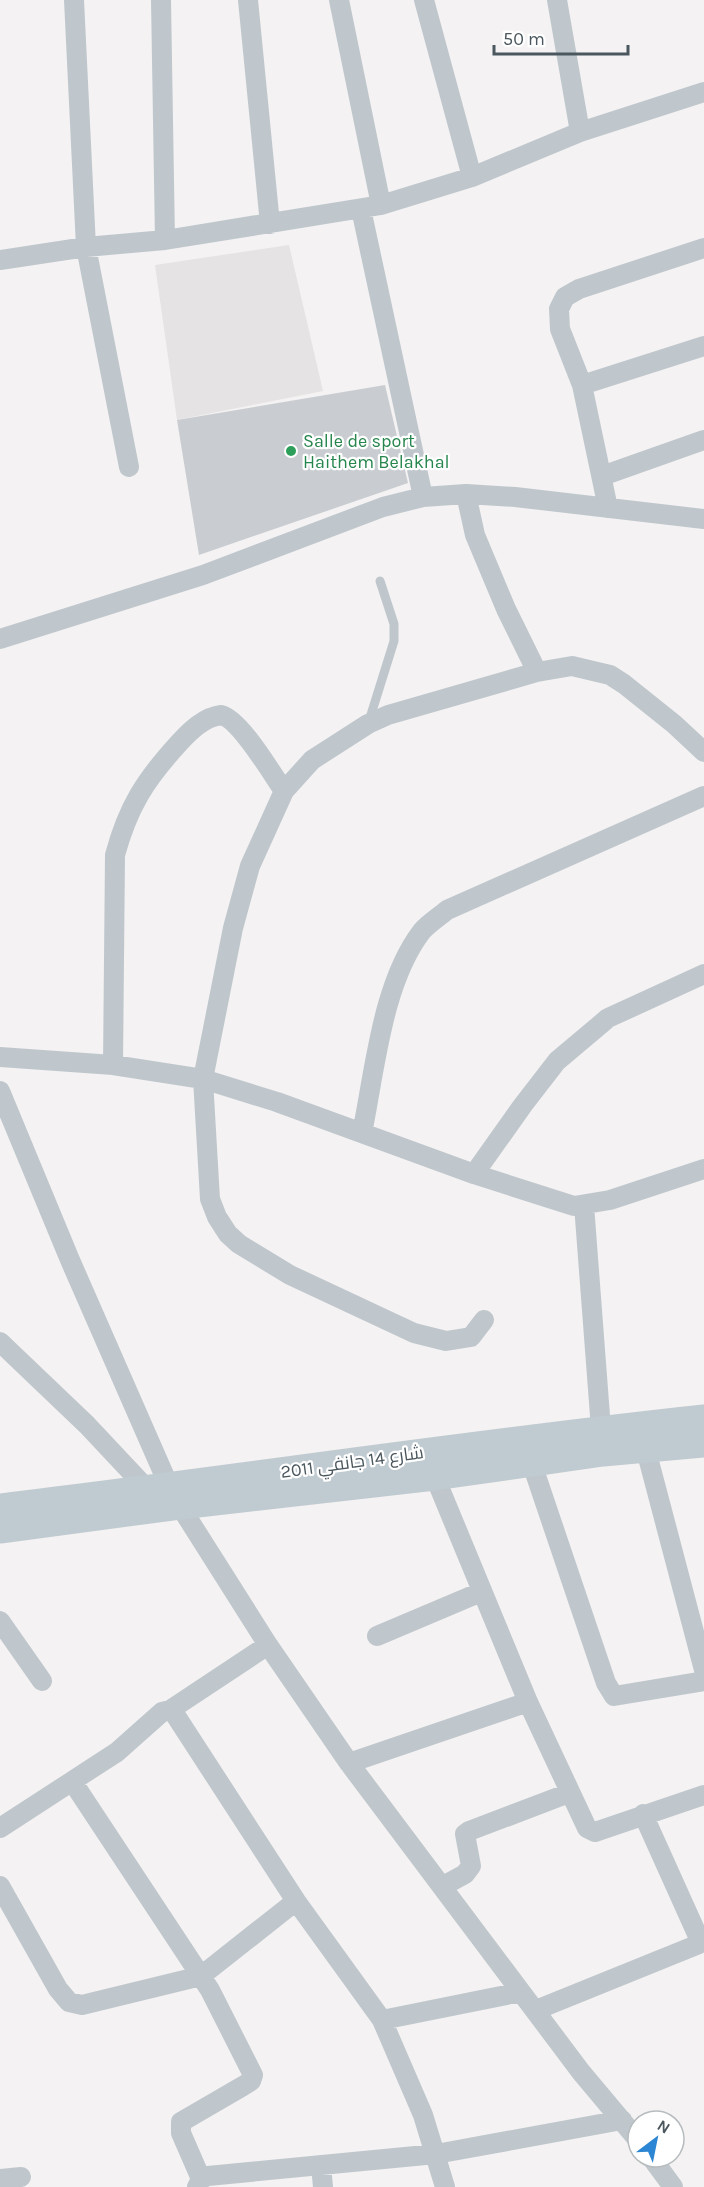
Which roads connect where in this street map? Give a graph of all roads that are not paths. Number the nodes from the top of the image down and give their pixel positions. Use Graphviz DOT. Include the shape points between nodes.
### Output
graph roads {
  1 [pos="74,0"];
  2 [pos="161,0"];
  3 [pos="248,0"];
  4 [pos="339,0"];
  5 [pos="424,0"];
  6 [pos="557,0"];
  7 [pos="704,92"];
  8 [pos="580,132"];
  9 [pos="472,177"];
  10 [pos="381,205"];
  11 [pos="361,210"];
  12 [pos="270,224"];
  13 [pos="165,240"];
  14 [pos="86,248"];
  15 [pos="704,248"];
  16 [pos="0,260"];
  17 [pos="704,346"];
  18 [pos="582,385"];
  19 [pos="704,440"];
  20 [pos="129,466"];
  21 [pos="602,476"];
  22 [pos="466,494"];
  23 [pos="423,497"];
  24 [pos="608,508"];
  25 [pos="696,518"];
  26 [pos="704,535"];
  27 [pos="380,581"];
  28 [pos="0,639"];
  29 [pos="537,672"];
  30 [pos="368,724"];
  31 [pos="704,752"];
  32 [pos="284,791"];
  33 [pos="704,796"];
  34 [pos="704,974"];
  35 [pos="0,1057"];
  36 [pos="113,1065"];
  37 [pos="203,1078"];
  38 [pos="0,1091"];
  39 [pos="362,1133"];
  40 [pos="704,1169"];
  41 [pos="474,1174"];
  42 [pos="584,1205"];
  43 [pos="484,1320"];
  44 [pos="4,1353"];
  45 [pos="704,1418"];
  46 [pos="602,1441"];
  47 [pos="704,1444"];
  48 [pos="646,1450"];
  49 [pos="532,1464"];
  50 [pos="435,1477"];
  51 [pos="166,1494"];
  52 [pos="0,1507"];
  53 [pos="0,1530"];
  54 [pos="481,1592"];
  55 [pos="0,1621"];
  56 [pos="377,1636"];
  57 [pos="268,1645"];
  58 [pos="704,1670"];
  59 [pos="42,1681"];
  60 [pos="704,1681"];
  61 [pos="528,1702"];
  62 [pos="170,1710"];
  63 [pos="349,1763"];
  64 [pos="72,1781"];
  65 [pos="569,1793"];
  66 [pos="704,1796"];
  67 [pos="643,1814"];
  68 [pos="0,1828"];
  69 [pos="0,1886"];
  70 [pos="442,1886"];
  71 [pos="296,1901"];
  72 [pos="702,1942"];
  73 [pos="201,1976"];
  74 [pos="521,1992"];
  75 [pos="536,2010"];
  76 [pos="382,2020"];
  77 [pos="622,2120"];
  78 [pos="626,2125"];
  79 [pos="436,2154"];
  80 [pos="321,2165"];
  81 [pos="660,2169"];
  82 [pos="21,2178"];
  83 [pos="0,2179"];
  84 [pos="199,2183"];
  85 [pos="323,2187"];
  86 [pos="445,2187"];
  87 [pos="673,2187"];
  1 -- 14 [label="street"];
  2 -- 13 [label="street"];
  3 -- 12 [label="street"];
  4 -- 10 [label="street"];
  5 -- 9 [label="street"];
  6 -- 8 [label="street"];
  7 -- 8 [label="street"];
  8 -- 9 [label="street"];
  9 -- 10 [label="street"];
  10 -- 11 [label="street"];
  11 -- 12 [label="street"];
  11 -- 23 [label="street"];
  12 -- 13 [label="street"];
  13 -- 14 [label="street"];
  14 -- 16 [label="street"];
  14 -- 20 [label="street"];
  15 -- 18 [label="street" via="565,297 559,309 560,329"];
  17 -- 18 [label="street"];
  18 -- 21 [label="street"];
  19 -- 21 [label="street"];
  21 -- 24 [label="street"];
  22 -- 23 [label="street"];
  22 -- 24 [label="street"];
  22 -- 29 [label="street" via="475,535"];
  23 -- 28 [label="street" via="382,507 203,575"];
  24 -- 25 [label="street"];
  25 -- 26 [label="street"];
  27 -- 30 [label="lane" via="394,624 393,641"];
  29 -- 30 [label="street"];
  29 -- 31 [label="street" via="572,666 610,675"];
  30 -- 32 [label="street" via="312,760"];
  32 -- 36 [label="street" via="249,740 221,715 194,728 145,784 122,828 115,855"];
  32 -- 37 [label="street" via="250,866 233,928"];
  33 -- 39 [label="street" via="447,910 423,930 405,958 387,1006"];
  34 -- 41 [label="street" via="608,1018 557,1061"];
  35 -- 36 [label="street"];
  36 -- 37 [label="street"];
  37 -- 39 [label="street"];
  37 -- 43 [label="street" via="210,1199 217,1217 239,1244 290,1275 423,1336 446,1341 471,1336"];
  38 -- 51 [label="street"];
  39 -- 41 [label="street"];
  40 -- 42 [label="street"];
  41 -- 42 [label="street" via="574,1206"];
  42 -- 46 [label="street"];
  44 -- 51 [label="street"];
  45 -- 46 [label="main road, شارع 14 جانفي 2011"];
  46 -- 48 [label="main road, شارع 14 جانفي 2011"];
  46 -- 49 [label="main road, شارع 14 جانفي 2011"];
  46 -- 51 [label="main road, شارع 14 جانفي 2011"];
  47 -- 48 [label="main road, شارع 14 جانفي 2011"];
  48 -- 58 [label="street"];
  49 -- 50 [label="main road, شارع 14 جانفي 2011"];
  49 -- 60 [label="street" via="606,1683 614,1696"];
  50 -- 51 [label="main road, شارع 14 جانفي 2011"];
  50 -- 54 [label="street"];
  51 -- 52 [label="main road, شارع 14 جانفي 2011"];
  51 -- 53 [label="main road, شارع 14 جانفي 2011"];
  51 -- 57 [label="street"];
  54 -- 56 [label="street"];
  54 -- 61 [label="street"];
  55 -- 59 [label="street"];
  57 -- 62 [label="street"];
  57 -- 63 [label="street"];
  61 -- 63 [label="street"];
  61 -- 65 [label="street"];
  62 -- 64 [label="street" via="162,1712 117,1752"];
  62 -- 71 [label="street"];
  63 -- 70 [label="street"];
  64 -- 68 [label="street"];
  64 -- 73 [label="street"];
  65 -- 67 [label="street" via="587,1828 595,1832"];
  65 -- 70 [label="street" via="465,1834 471,1866 465,1874"];
  66 -- 67 [label="street"];
  67 -- 72 [label="street"];
  69 -- 73 [label="street" via="69,2002 82,2005"];
  70 -- 74 [label="street"];
  71 -- 73 [label="street"];
  71 -- 76 [label="street"];
  72 -- 75 [label="street"];
  73 -- 84 [label="street" via="253,2074 251,2081 181,2122 181,2133"];
  74 -- 75 [label="street"];
  74 -- 76 [label="street"];
  75 -- 77 [label="street"];
  76 -- 79 [label="street"];
  77 -- 78 [label="street"];
  77 -- 79 [label="street"];
  79 -- 80 [label="street"];
  79 -- 86 [label="street"];
  80 -- 84 [label="street" via="208,2176"];
  80 -- 85 [label="street"];
  81 -- 87 [label="street"];
  82 -- 83 [label="street"];
}
